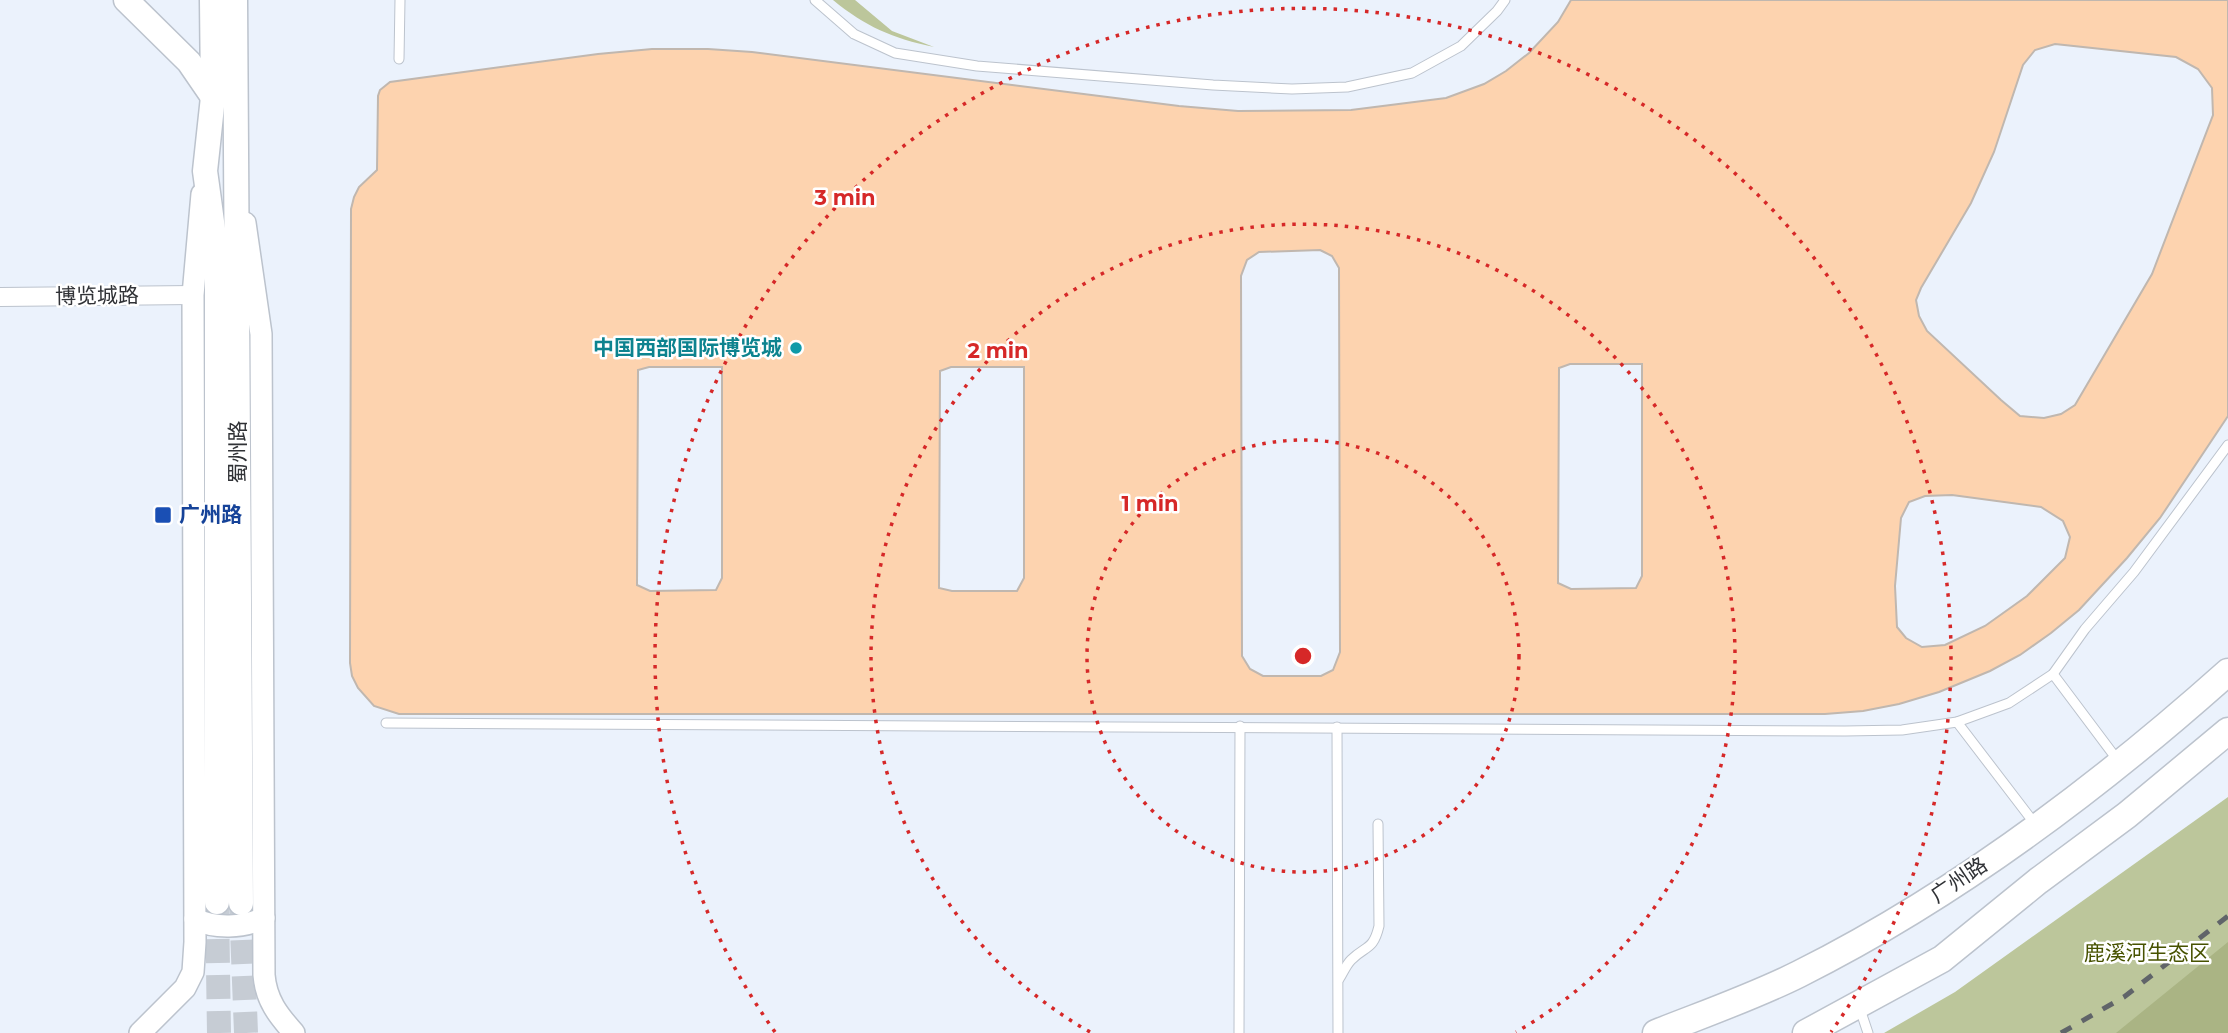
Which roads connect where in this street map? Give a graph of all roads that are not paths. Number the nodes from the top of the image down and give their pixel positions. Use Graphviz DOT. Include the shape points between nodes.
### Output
graph roads {
  1 [pos="126,0"];
  2 [pos="212,0"];
  3 [pos="236,0"];
  4 [pos="400,0"];
  5 [pos="815,0"];
  6 [pos="1505,0"];
  7 [pos="400,59"];
  8 [pos="213,97"];
  9 [pos="237,164"];
  10 [pos="205,171"];
  11 [pos="193,295"];
  12 [pos="0,297"];
  13 [pos="2228,445"];
  14 [pos="2228,672"];
  15 [pos="2053,674"];
  16 [pos="1957,722"];
  17 [pos="386,723"];
  18 [pos="1240,726"];
  19 [pos="1337,727"];
  20 [pos="2228,731"];
  21 [pos="2120,763"];
  22 [pos="1377,824"];
  23 [pos="2037,826"];
  24 [pos="216,902"];
  25 [pos="241,903"];
  26 [pos="264,918"];
  27 [pos="195,919"];
  28 [pos="1338,981"];
  29 [pos="1859,1005"];
  30 [pos="141,1033"];
  31 [pos="294,1033"];
  32 [pos="1239,1033"];
  33 [pos="1338,1033"];
  34 [pos="1656,1033"];
  35 [pos="1806,1033"];
  36 [pos="1868,1033"];
  1 -- 8 [label="main road" via="189,62"];
  2 -- 8 [label="main road, 蜀州路"];
  3 -- 9 [label="main road, 蜀州路"];
  4 -- 7 [label="lane"];
  5 -- 6 [label="lane" via="854,34 895,53 977,66 1292,89 1347,87 1412,73 1467,41"];
  8 -- 10 [label="main road, 蜀州路"];
  9 -- 25 [label="main road, 蜀州路"];
  9 -- 26 [label="street" via="261,334"];
  10 -- 11 [label="street"];
  10 -- 24 [label="main road, 蜀州路" via="217,258"];
  11 -- 12 [label="street, 博览城路"];
  11 -- 27 [label="street"];
  13 -- 15 [label="lane"];
  14 -- 21 [label="main road, 广州路"];
  15 -- 16 [label="lane" via="2009,703"];
  15 -- 21 [label="lane"];
  16 -- 19 [label="lane" via="1902,730 1845,731"];
  16 -- 23 [label="lane"];
  17 -- 18 [label="lane"];
  18 -- 19 [label="lane"];
  18 -- 32 [label="lane"];
  19 -- 28 [label="lane"];
  20 -- 29 [label="main road" via="1942,959"];
  21 -- 23 [label="main road, 广州路"];
  22 -- 28 [label="lane" via="1376,939 1349,961"];
  23 -- 34 [label="main road, 广州路" via="1876,932 1798,974"];
  26 -- 27 [label="street" via="229,925 207,925"];
  26 -- 31 [label="street" via="266,991 273,1008"];
  27 -- 30 [label="street" via="193,972 185,988"];
  28 -- 33 [label="lane"];
  29 -- 35 [label="main road"];
  29 -- 36 [label="lane"];
}
